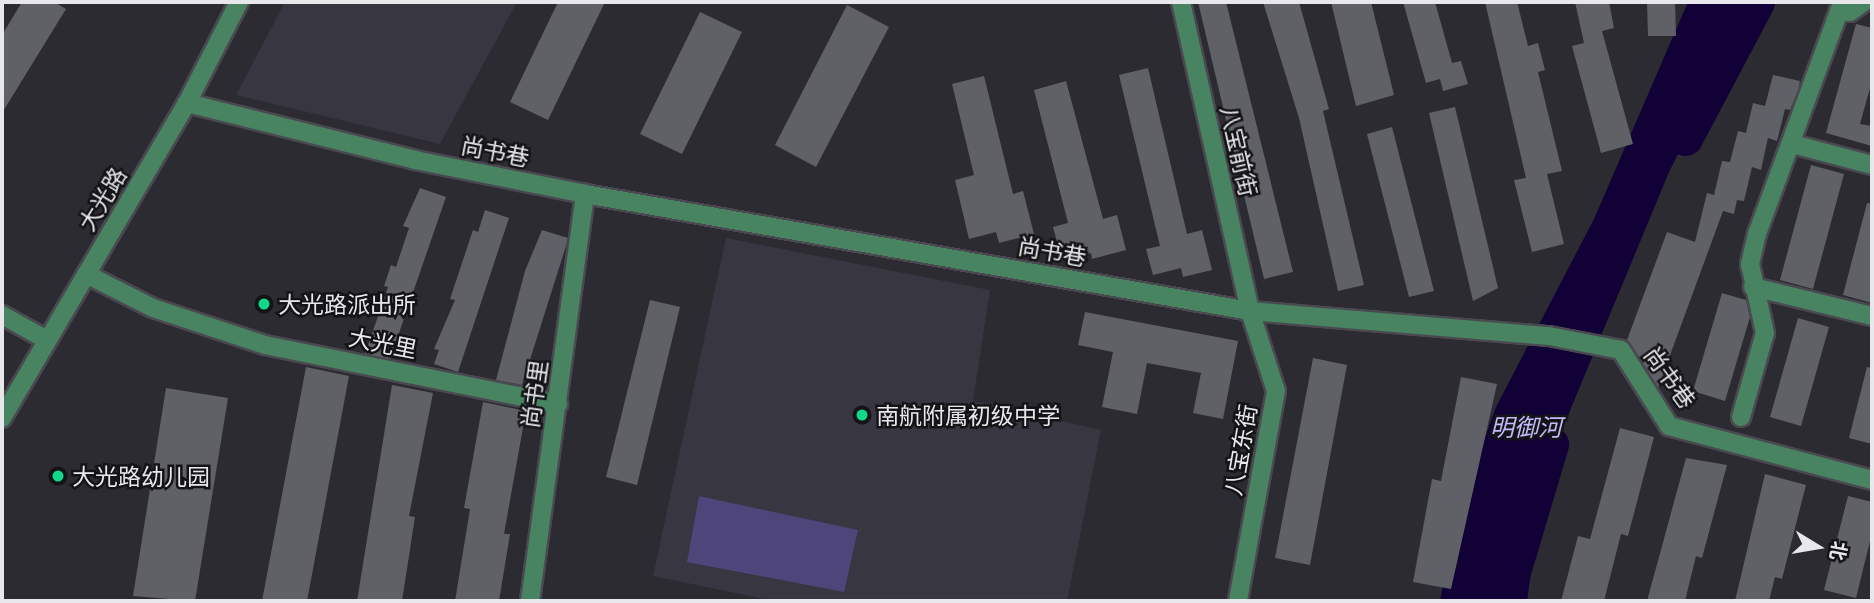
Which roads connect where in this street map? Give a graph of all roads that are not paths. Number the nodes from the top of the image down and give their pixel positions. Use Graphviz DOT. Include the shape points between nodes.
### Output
graph roads {
  1 [pos="239,2"];
  2 [pos="1181,2"];
  3 [pos="1864,7"];
  4 [pos="187,103"];
  5 [pos="1793,144"];
  6 [pos="1872,165"];
  7 [pos="585,194"];
  8 [pos="86,274"];
  9 [pos="1753,287"];
  10 [pos="1250,311"];
  11 [pos="2,315"];
  12 [pos="1872,316"];
  13 [pos="47,340"];
  14 [pos="558,404"];
  15 [pos="1741,417"];
  16 [pos="2,418"];
  17 [pos="1872,480"];
  18 [pos="530,601"];
  19 [pos="1238,601"];
  1 -- 4 [label="street, 大光路"];
  2 -- 10 [label="street, 八宝前街"];
  3 -- 5 [label="street" via="1839,11"];
  4 -- 7 [label="street, 尚书巷" via="415,160"];
  4 -- 8 [label="street, 大光路"];
  5 -- 6 [label="street"];
  5 -- 9 [label="street" via="1757,234 1750,264"];
  7 -- 10 [label="street, 尚书巷"];
  7 -- 14 [label="street, 尚书里"];
  8 -- 13 [label="street, 大光路"];
  8 -- 14 [label="street, 大光里" via="153,308 265,345"];
  9 -- 12 [label="street"];
  9 -- 15 [label="street" via="1765,333"];
  10 -- 17 [label="street, 尚书巷" via="1549,336 1621,350 1669,426"];
  10 -- 19 [label="street, 八宝东街" via="1276,391"];
  11 -- 13 [label="street"];
  13 -- 16 [label="street, 大光路"];
  14 -- 18 [label="street, 尚书里"];
}
